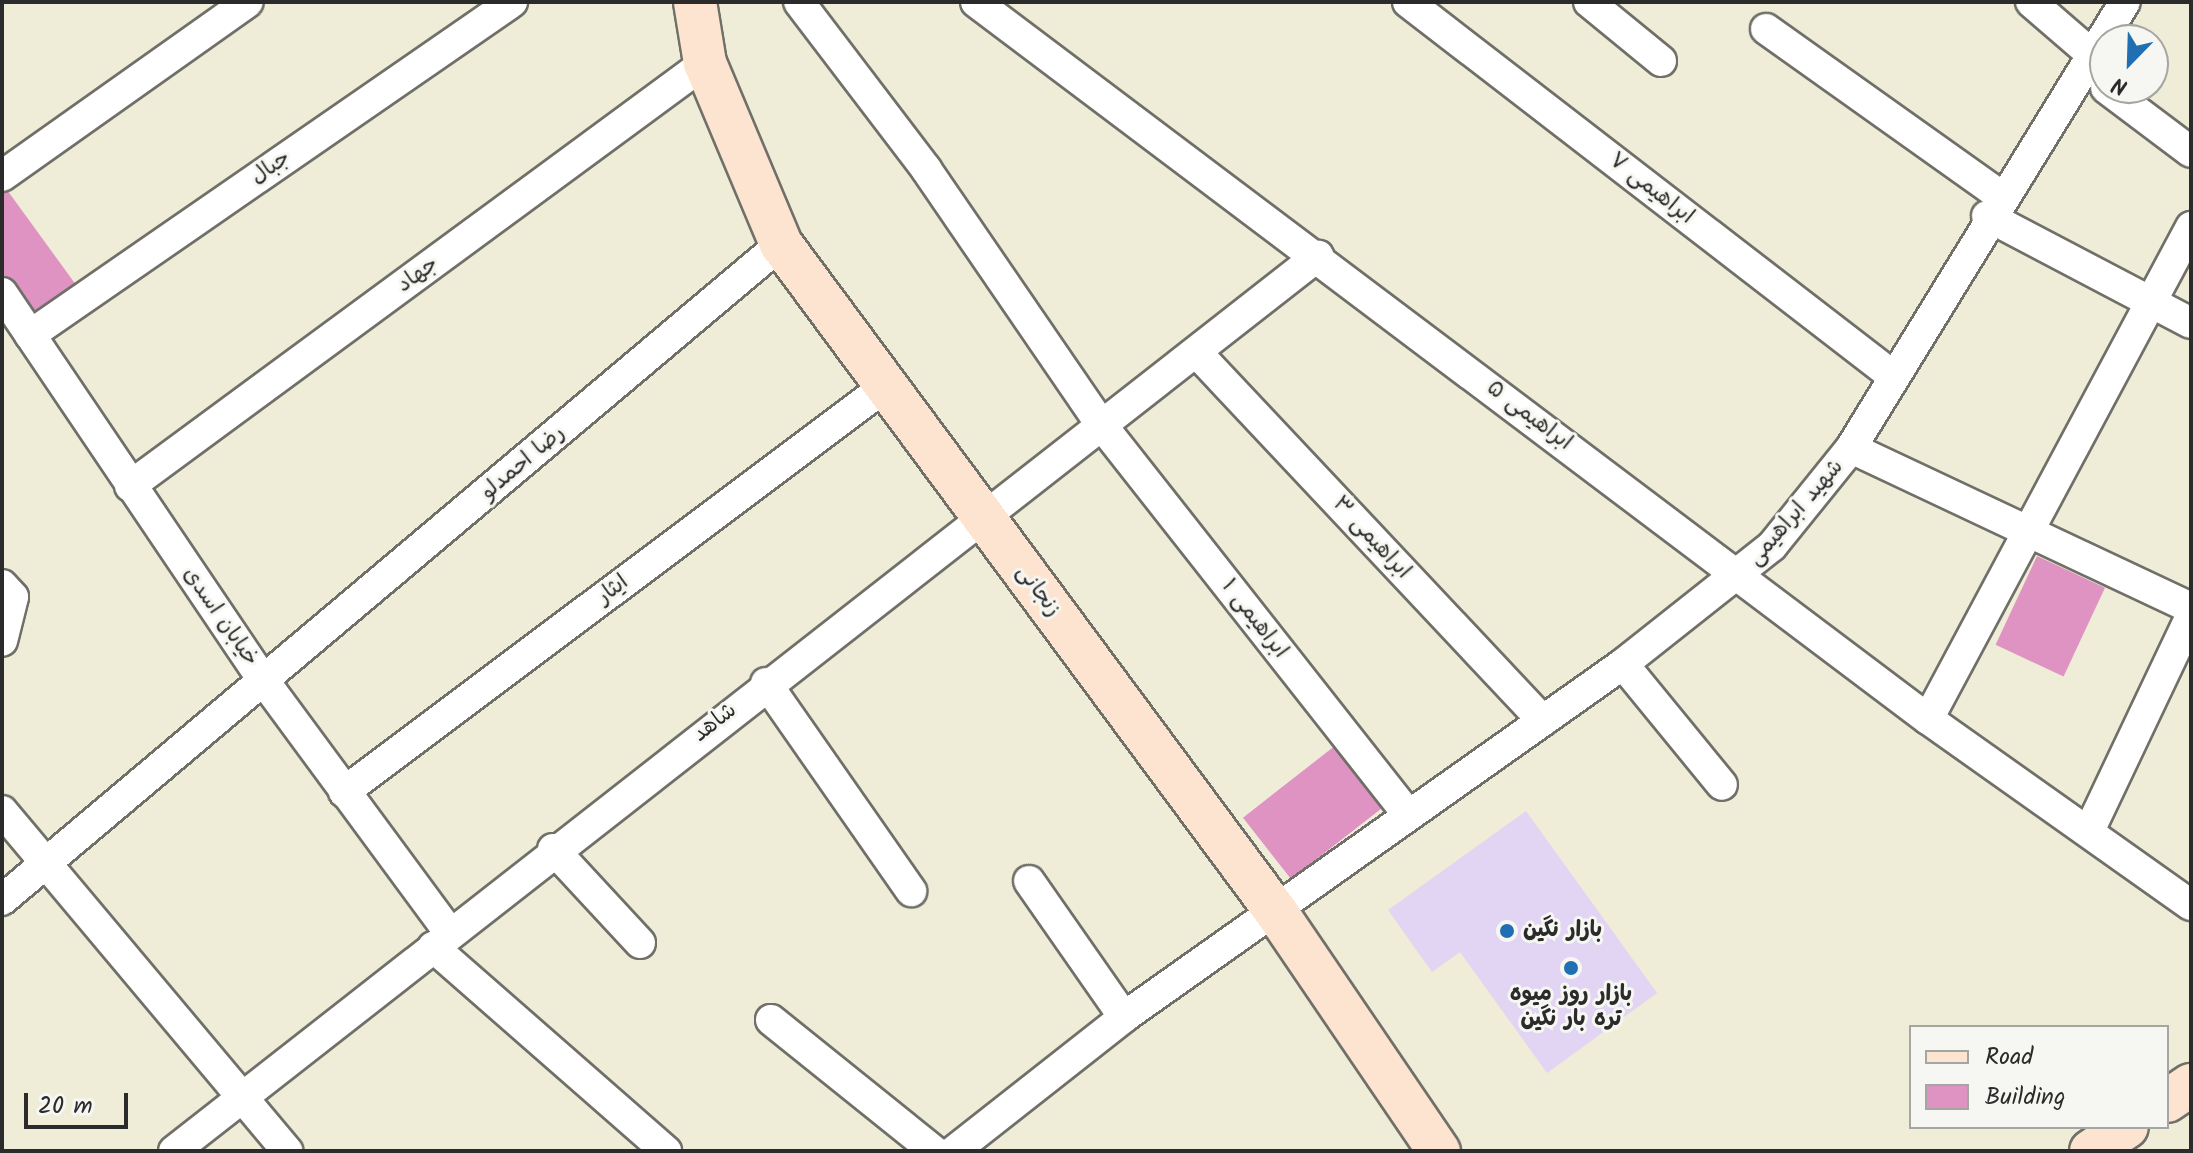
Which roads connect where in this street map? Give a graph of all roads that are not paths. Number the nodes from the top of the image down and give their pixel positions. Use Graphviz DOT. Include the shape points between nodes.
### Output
graph roads {
  1 [pos="248,2"];
  2 [pos="512,2"];
  3 [pos="695,2"];
  4 [pos="799,2"];
  5 [pos="976,2"];
  6 [pos="1408,2"];
  7 [pos="1589,2"];
  8 [pos="2031,2"];
  9 [pos="2125,2"];
  10 [pos="214,11"];
  11 [pos="1766,29"];
  12 [pos="1661,61"];
  13 [pos="2085,61"];
  14 [pos="705,63"];
  15 [pos="2089,66"];
  16 [pos="2127,104"];
  17 [pos="2191,152"];
  18 [pos="2,176"];
  19 [pos="1994,206"];
  20 [pos="2191,227"];
  21 [pos="781,244"];
  22 [pos="1318,256"];
  23 [pos="2,293"];
  24 [pos="2150,303"];
  25 [pos="2191,323"];
  26 [pos="30,335"];
  27 [pos="1199,355"];
  28 [pos="1893,376"];
  29 [pos="883,388"];
  30 [pos="1100,423"];
  31 [pos="1851,448"];
  32 [pos="130,486"];
  33 [pos="981,514"];
  34 [pos="2035,531"];
  35 [pos="1741,576"];
  36 [pos="2,585"];
  37 [pos="2191,608"];
  38 [pos="2191,616"];
  39 [pos="2,641"];
  40 [pos="1623,664"];
  41 [pos="264,681"];
  42 [pos="766,683"];
  43 [pos="1928,719"];
  44 [pos="1543,721"];
  45 [pos="1722,785"];
  46 [pos="344,792"];
  47 [pos="2,811"];
  48 [pos="1408,814"];
  49 [pos="2089,831"];
  50 [pos="553,849"];
  51 [pos="47,858"];
  52 [pos="1029,881"];
  53 [pos="911,891"];
  54 [pos="2,900"];
  55 [pos="2191,905"];
  56 [pos="1277,913"];
  57 [pos="442,940"];
  58 [pos="640,943"];
  59 [pos="1124,1017"];
  60 [pos="771,1020"];
  61 [pos="2191,1085"];
  62 [pos="241,1099"];
  63 [pos="2169,1100"];
  64 [pos="2124,1129"];
  65 [pos="174,1151"];
  66 [pos="287,1151"];
  67 [pos="666,1151"];
  68 [pos="934,1151"];
  69 [pos="954,1151"];
  70 [pos="1439,1151"];
  71 [pos="2091,1151"];
  1 -- 10 [label="street"];
  2 -- 26 [label="street, جبال"];
  3 -- 14 [label="street, زنجانی"];
  4 -- 30 [label="street, ابراهیمی ۱" via="926,169"];
  5 -- 22 [label="street, ابراهیمی ۵"];
  6 -- 28 [label="street, ابراهیمی ۷"];
  7 -- 12 [label="street"];
  8 -- 13 [label="street"];
  9 -- 13 [label="street, شهید ابراهیمی"];
  10 -- 18 [label="street"];
  11 -- 19 [label="street"];
  13 -- 15 [label="street"];
  13 -- 19 [label="street, شهید ابراهیمی"];
  14 -- 21 [label="street, زنجانی"];
  14 -- 32 [label="street, جهاد"];
  16 -- 17 [label="street"];
  19 -- 24 [label="street"];
  19 -- 28 [label="street, شهید ابراهیمی"];
  20 -- 24 [label="street"];
  21 -- 29 [label="street, زنجانی"];
  21 -- 41 [label="street, رضا احمدلو"];
  22 -- 27 [label="street, شاهد"];
  22 -- 35 [label="street, ابراهیمی ۵"];
  23 -- 26 [label="street, خیابان اسدی"];
  24 -- 25 [label="street"];
  24 -- 34 [label="street"];
  26 -- 32 [label="street, خیابان اسدی"];
  27 -- 30 [label="street, شاهد"];
  27 -- 44 [label="street, ابراهیمی ۳"];
  28 -- 31 [label="street, شهید ابراهیمی"];
  29 -- 33 [label="street, زنجانی"];
  29 -- 46 [label="street, ایثار"];
  30 -- 33 [label="street, شاهد"];
  30 -- 48 [label="street, ابراهیمی ۱"];
  31 -- 34 [label="street"];
  31 -- 35 [label="street, شهید ابراهیمی"];
  32 -- 41 [label="street, خیابان اسدی"];
  33 -- 42 [label="street, شاهد"];
  33 -- 56 [label="street, زنجانی"];
  34 -- 37 [label="street"];
  34 -- 43 [label="street"];
  35 -- 40 [label="street, شهید ابراهیمی"];
  35 -- 43 [label="street, ابراهیمی ۵"];
  36 -- 39 [label="street" via="13,597"];
  38 -- 49 [label="street"];
  40 -- 44 [label="street, شهید ابراهیمی"];
  40 -- 45 [label="street"];
  41 -- 46 [label="street, خیابان اسدی"];
  41 -- 51 [label="street, رضا احمدلو"];
  42 -- 50 [label="street, شاهد"];
  42 -- 53 [label="street"];
  43 -- 49 [label="street, ابراهیمی ۵"];
  44 -- 48 [label="street, شهید ابراهیمی"];
  46 -- 57 [label="street, خیابان اسدی"];
  47 -- 51 [label="street"];
  48 -- 56 [label="street, شهید ابراهیمی"];
  49 -- 55 [label="street, ابراهیمی ۵"];
  50 -- 57 [label="street, شاهد"];
  50 -- 58 [label="street"];
  51 -- 54 [label="street, رضا احمدلو"];
  51 -- 62 [label="street"];
  52 -- 59 [label="street"];
  56 -- 59 [label="street, شهید ابراهیمی"];
  56 -- 70 [label="street, زنجانی"];
  57 -- 62 [label="street, شاهد"];
  57 -- 67 [label="street, خیابان اسدی"];
  59 -- 69 [label="street, شهید ابراهیمی"];
  60 -- 68 [label="street"];
  61 -- 63 [label="street"];
  62 -- 65 [label="street, شاهد"];
  62 -- 66 [label="street"];
  64 -- 71 [label="street"];
}
